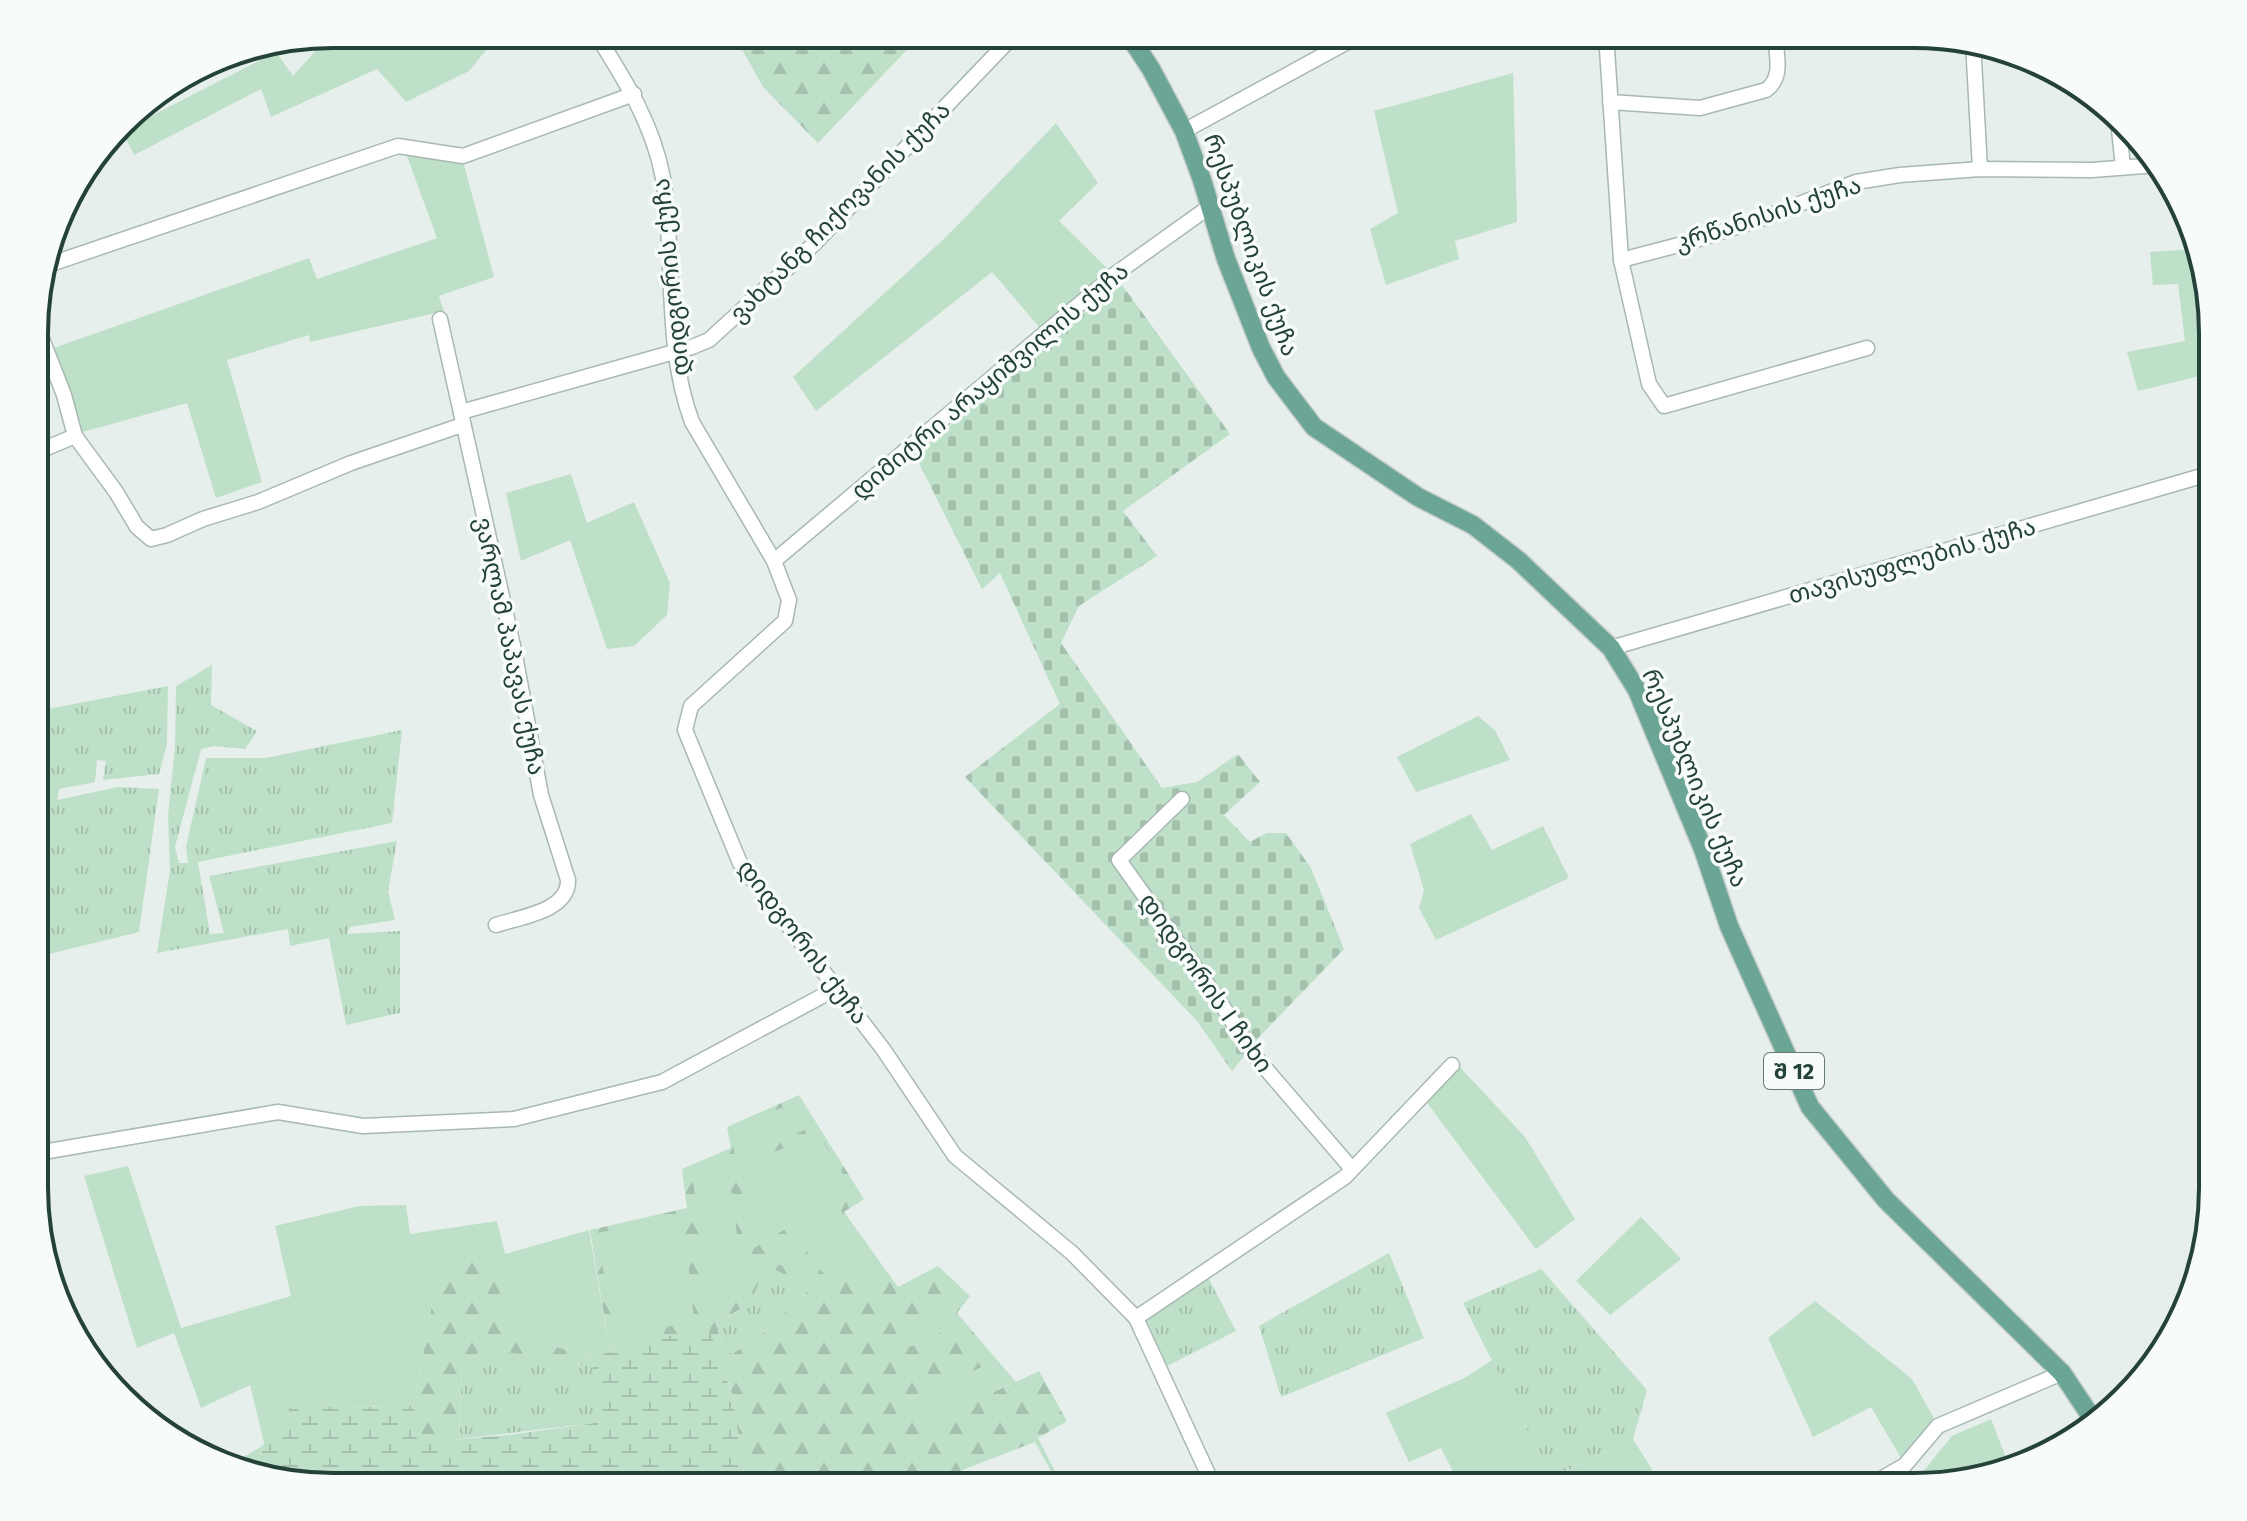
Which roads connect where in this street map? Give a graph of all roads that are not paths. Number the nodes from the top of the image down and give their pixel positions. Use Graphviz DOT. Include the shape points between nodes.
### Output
graph roads {
  1 [pos="605,48"];
  2 [pos="1002,48"];
  3 [pos="1137,48"];
  4 [pos="1336,48"];
  5 [pos="1607,48"];
  6 [pos="1776,48"];
  7 [pos="1974,54"];
  8 [pos="634,94"];
  9 [pos="1610,102"];
  10 [pos="1184,131"];
  11 [pos="2120,135"];
  12 [pos="2144,166"];
  13 [pos="2123,167"];
  14 [pos="1980,169"];
  15 [pos="1209,207"];
  16 [pos="1621,260"];
  17 [pos="57,262"];
  18 [pos="440,319"];
  19 [pos="1867,348"];
  20 [pos="675,351"];
  21 [pos="48,354"];
  22 [pos="462,419"];
  23 [pos="75,436"];
  24 [pos="48,447"];
  25 [pos="2198,477"];
  26 [pos="774,561"];
  27 [pos="1611,648"];
  28 [pos="1182,799"];
  29 [pos="496,925"];
  30 [pos="837,988"];
  31 [pos="1452,1065"];
  32 [pos="49,1151"];
  33 [pos="1352,1169"];
  34 [pos="1136,1318"];
  35 [pos="2062,1373"];
  36 [pos="2089,1413"];
  37 [pos="1208,1473"];
  38 [pos="1891,1473"];
  1 -- 8 [label="street, დიდგორის ქუჩა"];
  2 -- 20 [label="street, ვახტანგ ჩიქოვანის ქუჩა" via="814,244 709,340"];
  3 -- 10 [label="main road, რესპუბლიკის ქუჩა"];
  4 -- 10 [label="street"];
  5 -- 9 [label="street"];
  6 -- 9 [label="street" via="1778,75 1766,90 1700,108"];
  7 -- 14 [label="street"];
  8 -- 17 [label="street" via="463,156 398,146"];
  8 -- 20 [label="street, დიდგორის ქუჩა" via="662,175"];
  9 -- 16 [label="street"];
  10 -- 15 [label="main road, რესპუბლიკის ქუჩა"];
  11 -- 13 [label="street"];
  12 -- 13 [label="street, კრწანისის ქუჩა"];
  13 -- 14 [label="street, კრწანისის ქუჩა"];
  14 -- 16 [label="street, კრწანისის ქუჩა" via="1856,182 1733,228"];
  15 -- 26 [label="street, დიმიტრი არაყიშვილის ქუჩა" via="1114,275"];
  15 -- 27 [label="main road, რესპუბლიკის ქუჩა" via="1261,348 1314,427 1418,497 1473,525"];
  16 -- 19 [label="street" via="1649,384 1664,406"];
  18 -- 22 [label="street, ვარლამ პაპავას ქუჩა"];
  20 -- 22 [label="street, ვახტანგ ჩიქოვანის ქუჩა"];
  20 -- 26 [label="street, დიდგორის ქუჩა" via="692,422"];
  21 -- 23 [label="street"];
  22 -- 23 [label="street, ვახტანგ ჩიქოვანის ქუჩა" via="151,539 137,527"];
  22 -- 29 [label="street, ვარლამ პაპავას ქუჩა" via="541,795 569,890 561,902"];
  23 -- 24 [label="street"];
  25 -- 27 [label="street, თავისუფლების ქუჩა"];
  26 -- 30 [label="street, დიდგორის ქუჩა" via="789,600 785,621 691,706 685,730 740,863"];
  27 -- 35 [label="main road, რესპუბლიკის ქუჩა / შ 12" via="1643,704 1729,926 1810,1107 1886,1200"];
  28 -- 33 [label="street, დიდგორის I ჩიხი" via="1119,860 1253,1054"];
  30 -- 32 [label="street" via="662,1082 514,1119 363,1126 278,1112"];
  30 -- 34 [label="street, დიდგორის ქუჩა" via="955,1156 1072,1253"];
  31 -- 33 [label="street"];
  33 -- 34 [label="street"];
  34 -- 37 [label="street, დიდგორის ქუჩა"];
  35 -- 36 [label="main road, რესპუბლიკის ქუჩა / შ 12"];
  35 -- 38 [label="street" via="1938,1426 1905,1465"];
}
